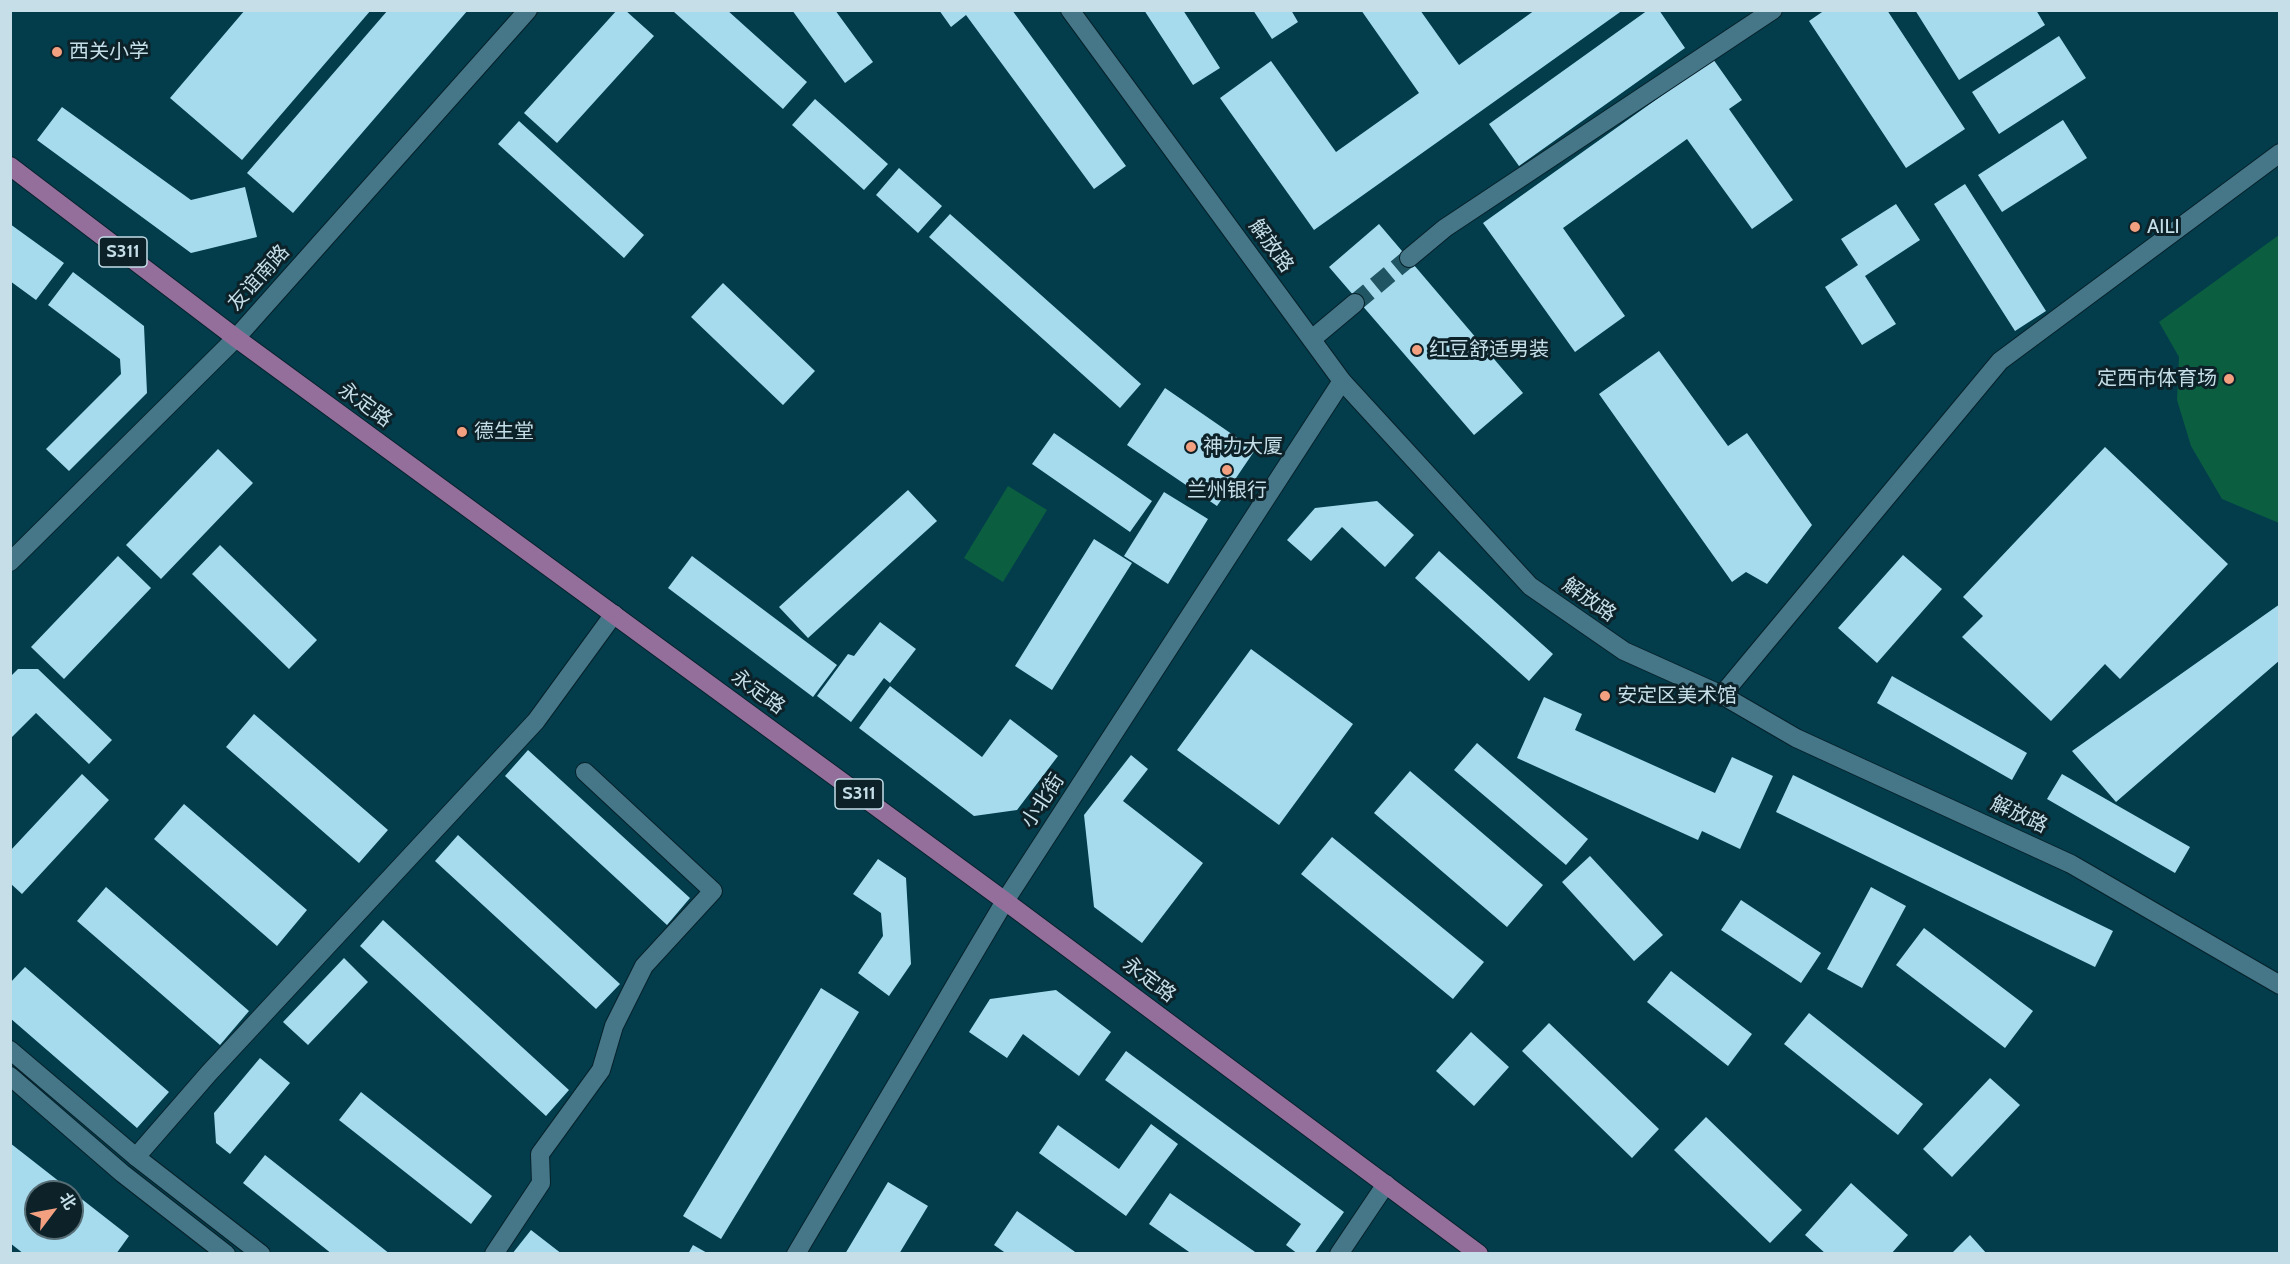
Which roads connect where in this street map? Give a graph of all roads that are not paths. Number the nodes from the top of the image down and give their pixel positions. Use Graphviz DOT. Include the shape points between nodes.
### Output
graph roads {
  1 [pos="528,10"];
  2 [pos="1070,10"];
  3 [pos="1773,10"];
  4 [pos="2280,153"];
  5 [pos="10,166"];
  6 [pos="1409,258"];
  7 [pos="1355,303"];
  8 [pos="236,338"];
  9 [pos="1312,339"];
  10 [pos="1342,381"];
  11 [pos="10,562"];
  12 [pos="614,614"];
  13 [pos="1722,695"];
  14 [pos="585,772"];
  15 [pos="1005,901"];
  16 [pos="2280,985"];
  17 [pos="10,1050"];
  18 [pos="10,1076"];
  19 [pos="136,1157"];
  20 [pos="1386,1184"];
  21 [pos="226,1254"];
  22 [pos="261,1254"];
  23 [pos="494,1254"];
  24 [pos="796,1254"];
  25 [pos="1339,1254"];
  26 [pos="1479,1254"];
  1 -- 8 [label="street, 友谊南路"];
  2 -- 9 [label="street, 解放路"];
  3 -- 6 [label="street" via="1445,228"];
  4 -- 13 [label="street" via="2000,361"];
  5 -- 8 [label="main road, 永定路 / S311"];
  7 -- 9 [label="street"];
  8 -- 11 [label="street, 友谊南路"];
  8 -- 12 [label="main road, 永定路 / S311"];
  9 -- 10 [label="street, 解放路"];
  10 -- 13 [label="street, 解放路" via="1530,586 1624,651"];
  10 -- 15 [label="street, 小北街"];
  12 -- 15 [label="main road, 永定路 / S311"];
  12 -- 19 [label="street" via="536,721 217,1064"];
  13 -- 16 [label="street, 解放路" via="1796,738 2071,864"];
  14 -- 23 [label="street" via="713,891 644,966 614,1026 601,1070 540,1154 541,1183"];
  15 -- 20 [label="main road, 永定路 / S311"];
  15 -- 24 [label="street, 小北街"];
  17 -- 19 [label="street"];
  18 -- 21 [label="street" via="122,1173"];
  19 -- 22 [label="street"];
  20 -- 25 [label="street"];
  20 -- 26 [label="main road, 永定路 / S311"];
}
